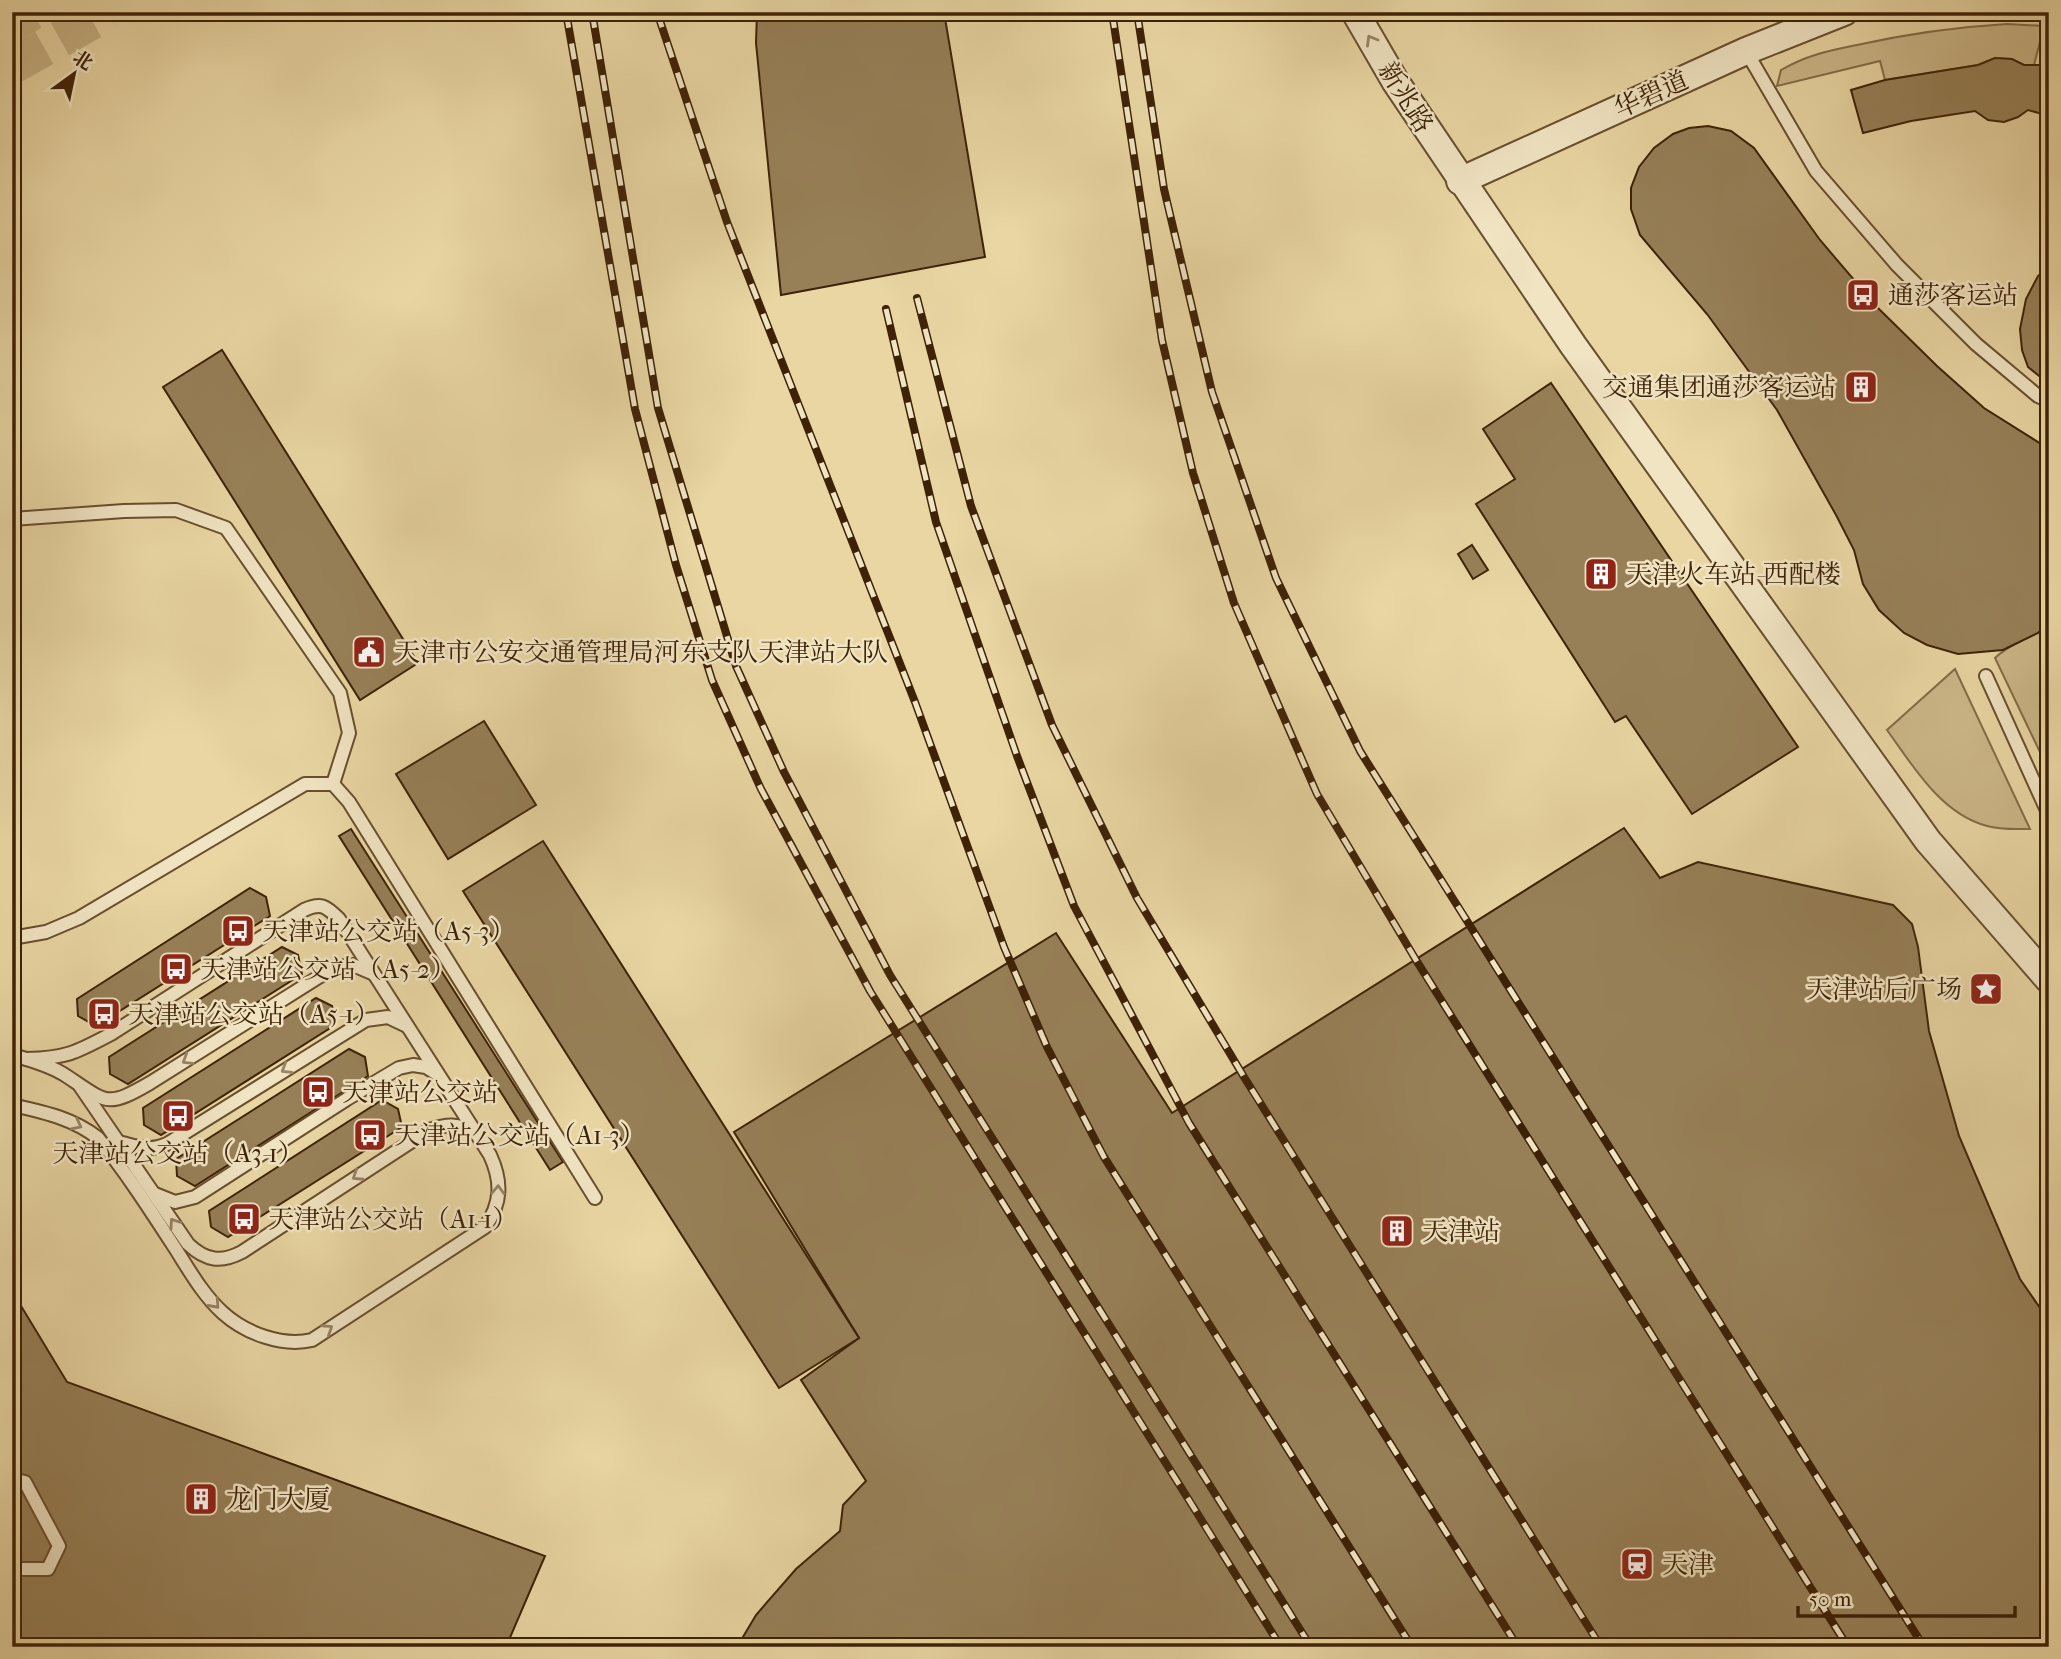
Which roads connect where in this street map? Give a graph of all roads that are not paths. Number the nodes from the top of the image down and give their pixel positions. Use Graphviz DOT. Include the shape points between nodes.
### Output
graph roads {
  1 [pos="1355,12"];
  2 [pos="1842,12"];
  3 [pos="1746,51"];
  4 [pos="1460,180"];
  5 [pos="2049,401"];
  6 [pos="12,519"];
  7 [pos="1986,676"];
  8 [pos="333,784"];
  9 [pos="2049,815"];
  10 [pos="12,938"];
  11 [pos="374,974"];
  12 [pos="2049,980"];
  13 [pos="408,1026"];
  14 [pos="12,1055"];
  15 [pos="27,1059"];
  16 [pos="439,1075"];
  17 [pos="80,1086"];
  18 [pos="12,1105"];
  19 [pos="478,1135"];
  20 [pos="119,1142"];
  21 [pos="155,1194"];
  22 [pos="596,1198"];
  23 [pos="12,1479"];
  24 [pos="12,1569"];
  4 -- 1 [label="street, 新兆路, one-way"];
  2 -- 3 [label="street, 华碧道"];
  3 -- 4 [label="street, 华碧道"];
  3 -- 5 [label="lane" via="1825,182 1976,344"];
  4 -- 12 [label="street, 新兆路" via="1927,841"];
  6 -- 8 [label="lane" via="176,510 226,528 341,693 349,733"];
  7 -- 9 [label="lane"];
  8 -- 10 [label="lane" via="305,784 79,918 46,932"];
  8 -- 22 [label="lane" via="349,802"];
  11 -- 13 [label="lane"];
  11 -- 15 [label="lane" via="339,919 324,906 315,905 82,1049 54,1059"];
  11 -- 17 [label="lane, one-way" via="352,965 332,968 126,1097 109,1100"];
  13 -- 16 [label="lane"];
  13 -- 20 [label="lane, one-way" via="388,1017 366,1020 167,1144 145,1149"];
  14 -- 15 [label="lane"];
  15 -- 17 [label="lane"];
  16 -- 19 [label="lane"];
  16 -- 21 [label="lane" via="413,1065 399,1068 195,1197 175,1202"];
  17 -- 20 [label="lane"];
  18 -- 19 [label="lane, one-way" via="76,1123 98,1138 222,1312 265,1336 299,1343 312,1340 485,1227 494,1215 499,1182"];
  19 -- 21 [label="lane, one-way" via="453,1124 429,1130 230,1258 218,1260 198,1253"];
  20 -- 21 [label="lane"];
  23 -- 24 [label="lane" via="25,1482 59,1546 48,1569"];
}
